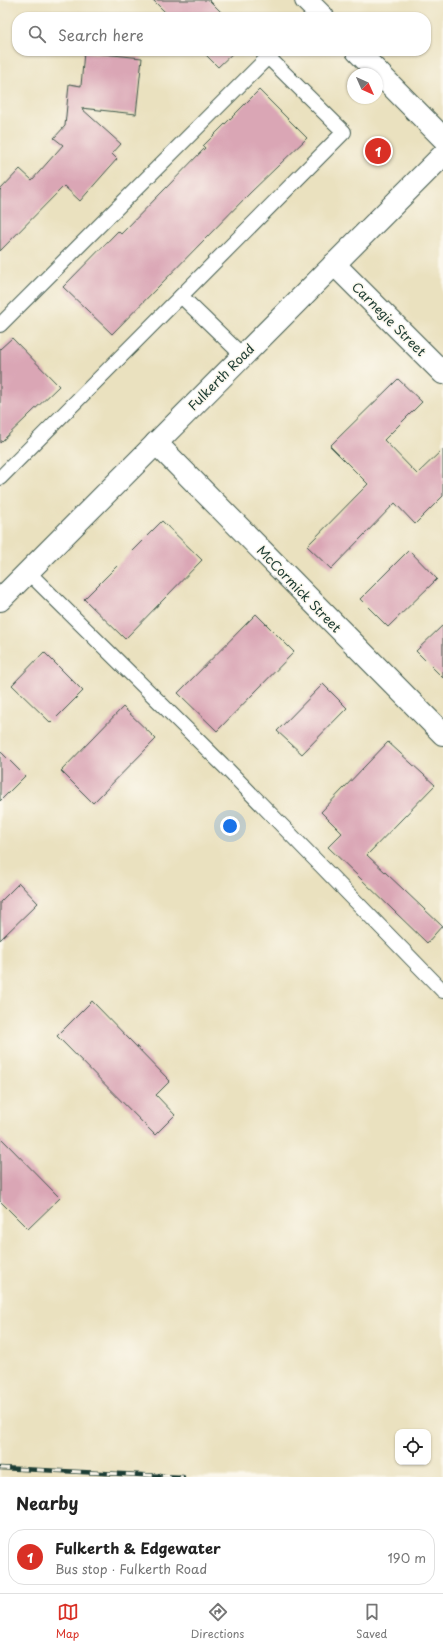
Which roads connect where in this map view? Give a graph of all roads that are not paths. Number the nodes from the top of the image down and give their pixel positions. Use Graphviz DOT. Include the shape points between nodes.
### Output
graph roads {
  1 [pos="269,56"];
  2 [pos="273,56"];
  3 [pos="361,56"];
  4 [pos="443,138"];
  5 [pos="443,155"];
  6 [pos="334,264"];
  7 [pos="181,296"];
  8 [pos="0,325"];
  9 [pos="243,356"];
  10 [pos="443,373"];
  11 [pos="156,443"];
  12 [pos="0,478"];
  13 [pos="28,572"];
  14 [pos="0,600"];
  15 [pos="443,734"];
  16 [pos="443,990"];
  1 -- 8 [label="lane"];
  2 -- 7 [label="lane" via="344,132"];
  3 -- 4 [label="street"];
  5 -- 6 [label="street, Fulkerth Road"];
  6 -- 9 [label="street, Fulkerth Road"];
  6 -- 10 [label="street, Carnegie Street"];
  7 -- 9 [label="lane"];
  7 -- 12 [label="lane"];
  9 -- 11 [label="street, Fulkerth Road"];
  11 -- 13 [label="street, Fulkerth Road"];
  11 -- 15 [label="street, McCormick Street"];
  13 -- 14 [label="street, Fulkerth Road"];
  13 -- 16 [label="lane" via="227,769"];
}
